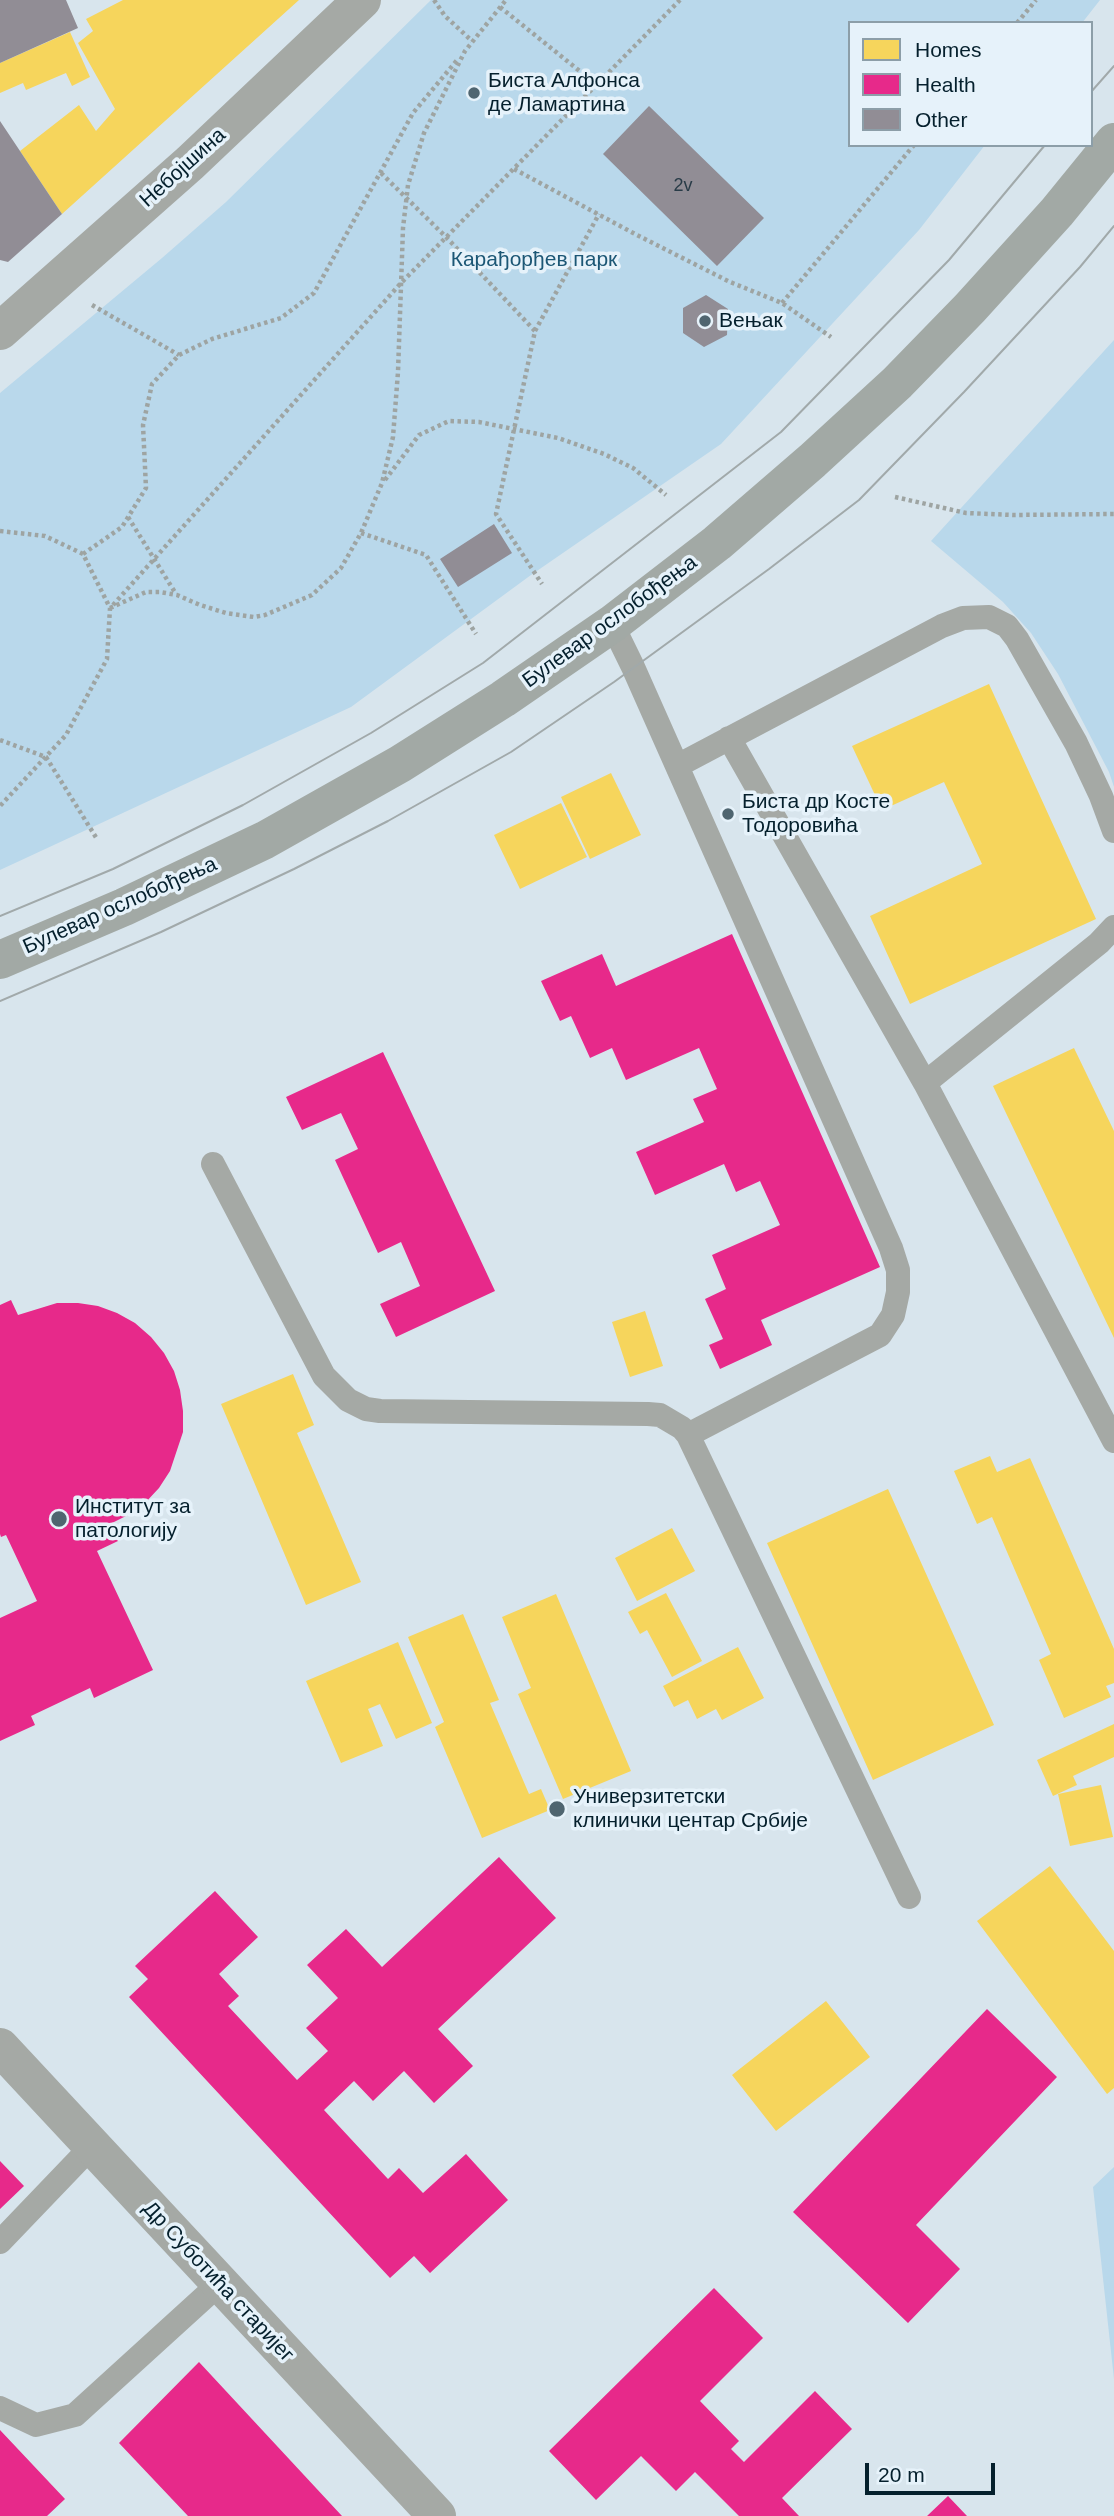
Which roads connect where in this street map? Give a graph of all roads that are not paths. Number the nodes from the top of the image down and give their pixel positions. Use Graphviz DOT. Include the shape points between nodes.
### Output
graph roads {
  1 [pos="362,0"];
  2 [pos="1114,142"];
  3 [pos="0,331"];
  4 [pos="612,624"];
  5 [pos="729,738"];
  6 [pos="677,766"];
  7 [pos="1114,831"];
  8 [pos="1114,927"];
  9 [pos="0,960"];
  10 [pos="925,1083"];
  11 [pos="213,1164"];
  12 [pos="1112,1431"];
  13 [pos="688,1435"];
  14 [pos="909,1896"];
  15 [pos="0,2047"];
  16 [pos="92,2146"];
  17 [pos="0,2242"];
  18 [pos="219,2284"];
  19 [pos="0,2408"];
  20 [pos="437,2516"];
  1 -- 3 [label="street, Небојшина" via="190,163"];
  2 -- 4 [label="main road, Булевар ослобођења" via="979,299 897,383 717,543"];
  4 -- 6 [label="lane"];
  4 -- 9 [label="main road, Булевар ослобођења" via="400,764 265,840"];
  5 -- 6 [label="lane"];
  5 -- 7 [label="lane" via="942,626 963,618 989,617 1007,626 1017,639 1076,743"];
  5 -- 10 [label="lane"];
  6 -- 13 [label="lane" via="898,1270 892,1315 880,1335"];
  8 -- 10 [label="lane"];
  10 -- 12 [label="lane"];
  11 -- 13 [label="lane" via="324,1376 348,1400 380,1411 660,1415"];
  13 -- 14 [label="lane"];
  15 -- 16 [label="street, Др Суботића старијег"];
  16 -- 17 [label="lane"];
  16 -- 18 [label="street, Др Суботића старијег"];
  18 -- 19 [label="lane" via="75,2415 36,2425"];
  18 -- 20 [label="street, Др Суботића старијег"];
}
